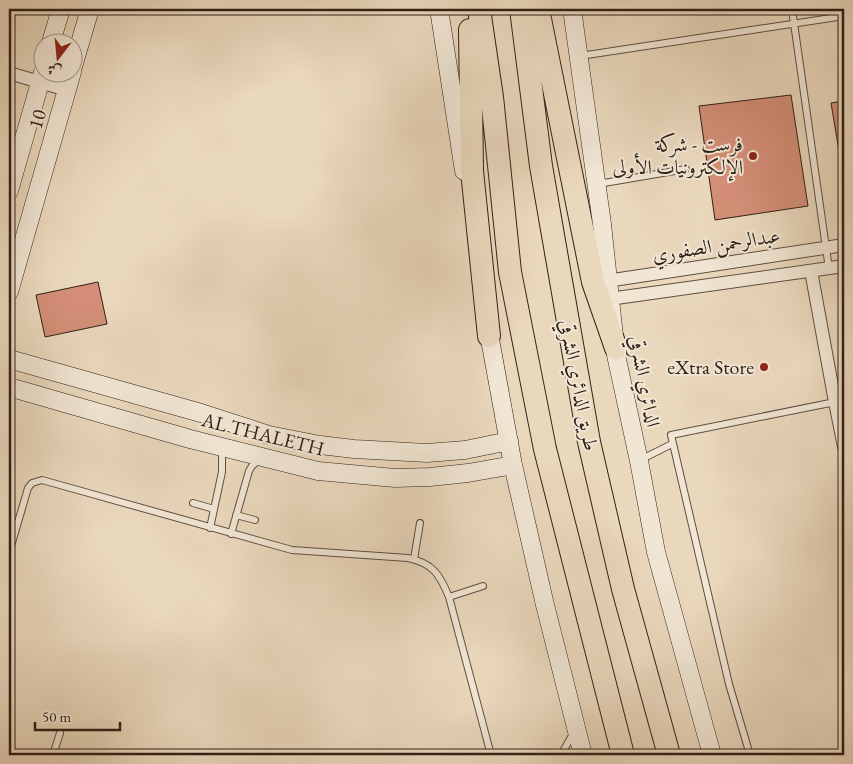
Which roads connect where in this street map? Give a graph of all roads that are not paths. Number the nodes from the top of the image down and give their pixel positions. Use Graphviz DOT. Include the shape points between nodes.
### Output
graph roads {
  1 [pos="61,9"];
  2 [pos="90,9"];
  3 [pos="439,9"];
  4 [pos="469,9"];
  5 [pos="479,9"];
  6 [pos="521,9"];
  7 [pos="538,9"];
  8 [pos="572,9"];
  9 [pos="792,9"];
  10 [pos="844,16"];
  11 [pos="794,24"];
  12 [pos="54,32"];
  13 [pos="82,37"];
  14 [pos="578,56"];
  15 [pos="9,73"];
  16 [pos="32,76"];
  17 [pos="40,82"];
  18 [pos="51,82"];
  19 [pos="69,82"];
  20 [pos="67,90"];
  21 [pos="686,169"];
  22 [pos="596,184"];
  23 [pos="9,191"];
  24 [pos="844,245"];
  25 [pos="825,248"];
  26 [pos="844,266"];
  27 [pos="829,269"];
  28 [pos="811,271"];
  29 [pos="603,291"];
  30 [pos="9,292"];
  31 [pos="489,336"];
  32 [pos="616,348"];
  33 [pos="9,359"];
  34 [pos="9,387"];
  35 [pos="839,401"];
  36 [pos="509,440"];
  37 [pos="672,444"];
  38 [pos="222,447"];
  39 [pos="844,447"];
  40 [pos="262,457"];
  41 [pos="639,461"];
  42 [pos="513,465"];
  43 [pos="193,503"];
  44 [pos="214,509"];
  45 [pos="236,515"];
  46 [pos="255,520"];
  47 [pos="420,523"];
  48 [pos="210,528"];
  49 [pos="231,534"];
  50 [pos="9,553"];
  51 [pos="414,559"];
  52 [pos="483,586"];
  53 [pos="450,597"];
  54 [pos="576,729"];
  55 [pos="60,733"];
  56 [pos="53,755"];
  57 [pos="491,755"];
  58 [pos="561,755"];
  59 [pos="583,755"];
  60 [pos="623,755"];
  61 [pos="669,755"];
  62 [pos="712,755"];
  63 [pos="750,755"];
  1 -- 12 [label="street"];
  2 -- 13 [label="street, 10"];
  3 -- 31 [label="street"];
  4 -- 31 [label="highway" via="472,171"];
  5 -- 60 [label="highway" via="512,281 545,449"];
  6 -- 61 [label="highway, طريق الدائري الشرقي" via="541,166 589,442 623,589"];
  7 -- 29 [label="highway"];
  8 -- 14 [label="street"];
  9 -- 11 [label="lane"];
  10 -- 11 [label="lane"];
  11 -- 14 [label="lane"];
  11 -- 25 [label="lane"];
  14 -- 22 [label="street"];
  15 -- 16 [label="street"];
  17 -- 23 [label="street, 10"];
  18 -- 20 [label="street"];
  19 -- 20 [label="street, 10"];
  20 -- 30 [label="street, 10"];
  21 -- 22 [label="lane"];
  22 -- 29 [label="street"];
  24 -- 25 [label="street, عبدالرحمن الصفوري"];
  25 -- 27 [label="lane"];
  25 -- 29 [label="street, عبدالرحمن الصفوري"];
  26 -- 27 [label="street, عبدالرحمن الصفوري"];
  27 -- 28 [label="street, عبدالرحمن الصفوري"];
  28 -- 29 [label="street, عبدالرحمن الصفوري"];
  28 -- 35 [label="street"];
  29 -- 32 [label="highway"];
  31 -- 36 [label="street"];
  32 -- 41 [label="street, الدائري الشرقي"];
  33 -- 36 [label="street, AL THALETH" via="270,435 320,445 428,453 465,450"];
  34 -- 38 [label="street, AL THALETH"];
  35 -- 37 [label="lane" via="671,435"];
  35 -- 39 [label="street"];
  36 -- 42 [label="street"];
  37 -- 41 [label="lane"];
  37 -- 63 [label="lane" via="729,684"];
  38 -- 40 [label="street, AL THALETH"];
  38 -- 44 [label="lane" via="223,463"];
  40 -- 42 [label="street, AL THALETH" via="318,471 394,478 468,473"];
  40 -- 45 [label="lane" via="249,471"];
  41 -- 62 [label="street, الدائري الشرقي" via="656,552"];
  42 -- 54 [label="street"];
  43 -- 44 [label="lane"];
  44 -- 48 [label="lane"];
  45 -- 46 [label="lane"];
  45 -- 49 [label="lane"];
  47 -- 51 [label="lane"];
  48 -- 49 [label="lane"];
  48 -- 50 [label="lane" via="42,480 28,488"];
  49 -- 51 [label="lane" via="304,552"];
  51 -- 53 [label="lane" via="431,566"];
  52 -- 53 [label="lane"];
  53 -- 57 [label="lane"];
  54 -- 58 [label="lane"];
  54 -- 59 [label="street"];
  55 -- 56 [label="lane"];
}
